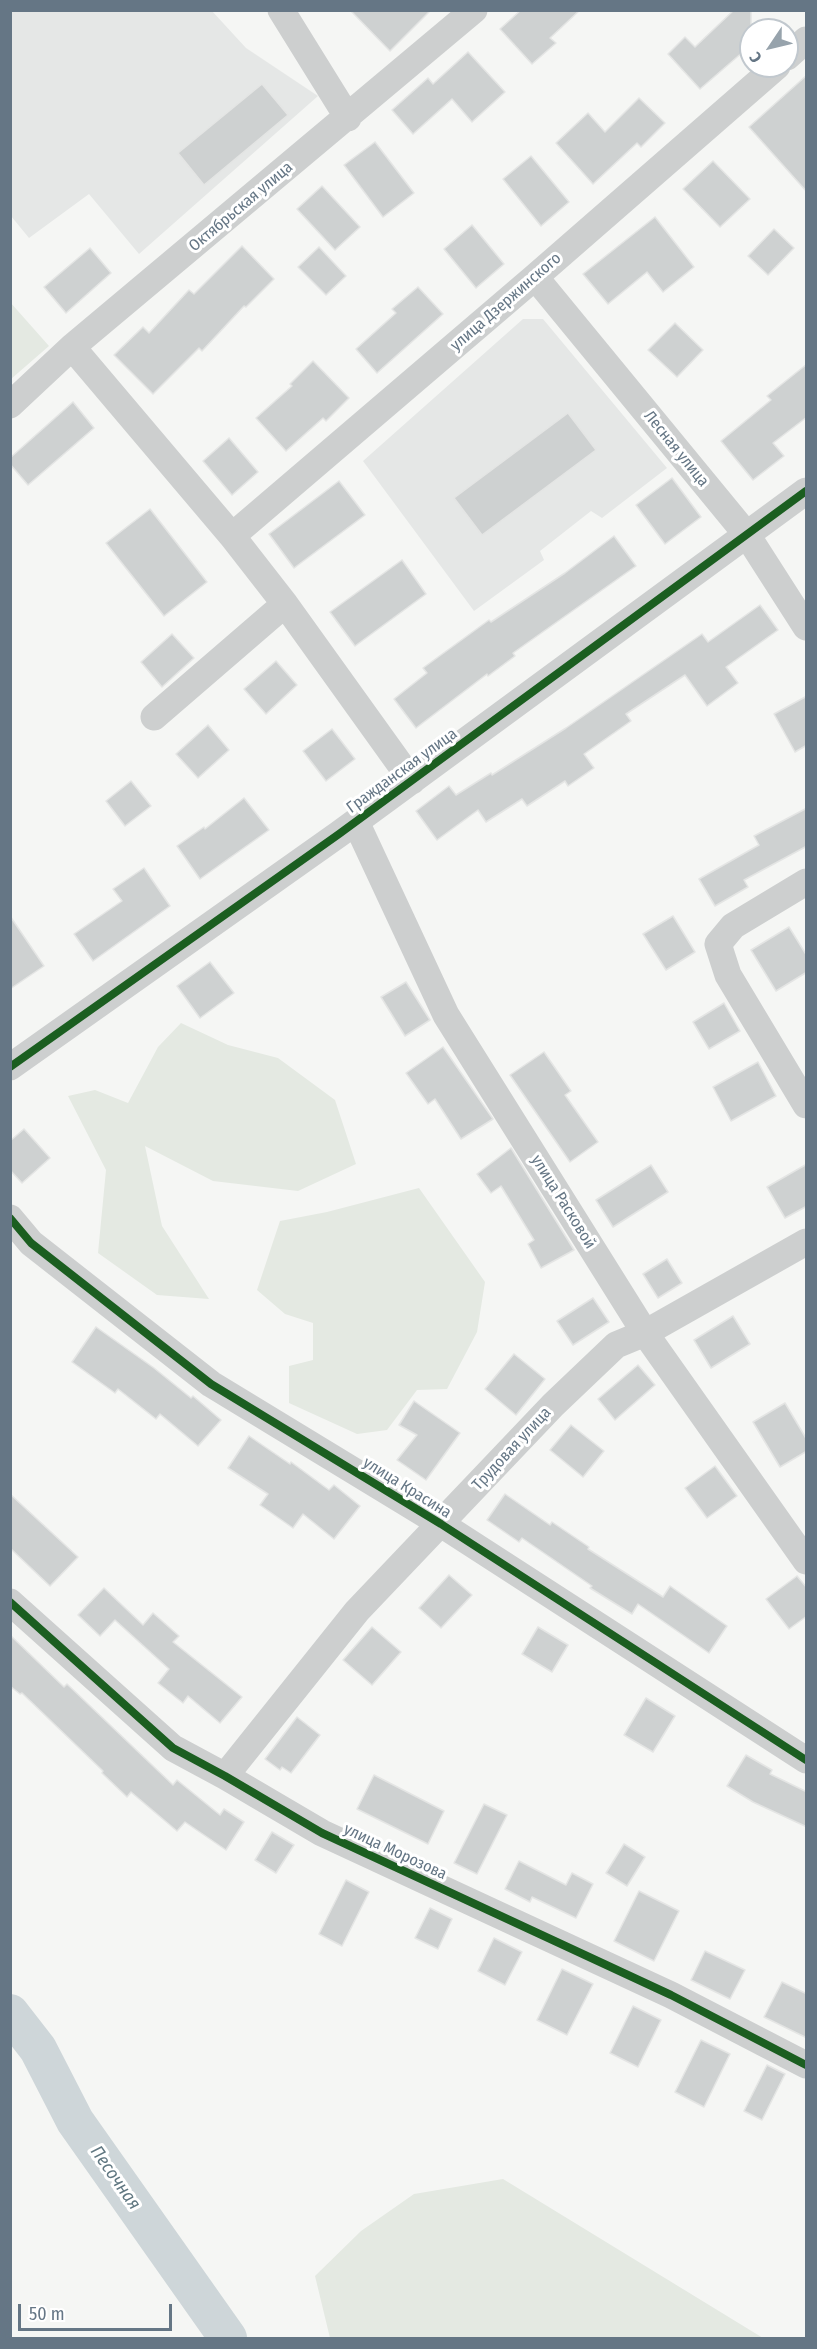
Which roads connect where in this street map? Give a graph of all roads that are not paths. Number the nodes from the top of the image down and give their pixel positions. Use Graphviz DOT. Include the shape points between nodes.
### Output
graph roads {
  1 [pos="281,10"];
  2 [pos="474,10"];
  3 [pos="763,78"];
  4 [pos="348,118"];
  5 [pos="535,277"];
  6 [pos="72,346"];
  7 [pos="10,405"];
  8 [pos="807,491"];
  9 [pos="747,535"];
  10 [pos="232,536"];
  11 [pos="285,604"];
  12 [pos="807,627"];
  13 [pos="154,717"];
  14 [pos="412,781"];
  15 [pos="356,822"];
  16 [pos="807,882"];
  17 [pos="10,1067"];
  18 [pos="807,1105"];
  19 [pos="10,1218"];
  20 [pos="807,1242"];
  21 [pos="645,1333"];
  22 [pos="441,1524"];
  23 [pos="807,1561"];
  24 [pos="10,1602"];
  25 [pos="807,1760"];
  26 [pos="225,1776"];
  27 [pos="807,2065"];
  1 -- 4 [label="street"];
  2 -- 4 [label="street, Октябрьская улица"];
  3 -- 5 [label="street, улица Дзержинского"];
  4 -- 6 [label="street, Октябрьская улица"];
  5 -- 9 [label="street, Лесная улица"];
  5 -- 10 [label="street, улица Дзержинского"];
  6 -- 7 [label="street, Октябрьская улица"];
  6 -- 10 [label="street"];
  8 -- 9 [label="street, Гражданская улица"];
  9 -- 12 [label="street, Лесная улица"];
  9 -- 14 [label="street, Гражданская улица"];
  10 -- 11 [label="street"];
  11 -- 13 [label="street"];
  11 -- 14 [label="street"];
  14 -- 15 [label="street, Гражданская улица"];
  15 -- 17 [label="street, Гражданская улица"];
  15 -- 21 [label="street, улица Расковой" via="446,1015"];
  16 -- 18 [label="street" via="733,926 718,944 728,975"];
  19 -- 22 [label="street, улица Красина" via="31,1243 211,1384"];
  20 -- 21 [label="street, Трудовая улица"];
  21 -- 22 [label="street, Трудовая улица" via="616,1345 553,1405"];
  21 -- 23 [label="street, улица Расковой"];
  22 -- 25 [label="street, улица Красина"];
  22 -- 26 [label="street, Трудовая улица" via="357,1611"];
  24 -- 26 [label="street, улица Морозова" via="173,1748"];
  26 -- 27 [label="street, улица Морозова" via="321,1833 671,1995"];
}
